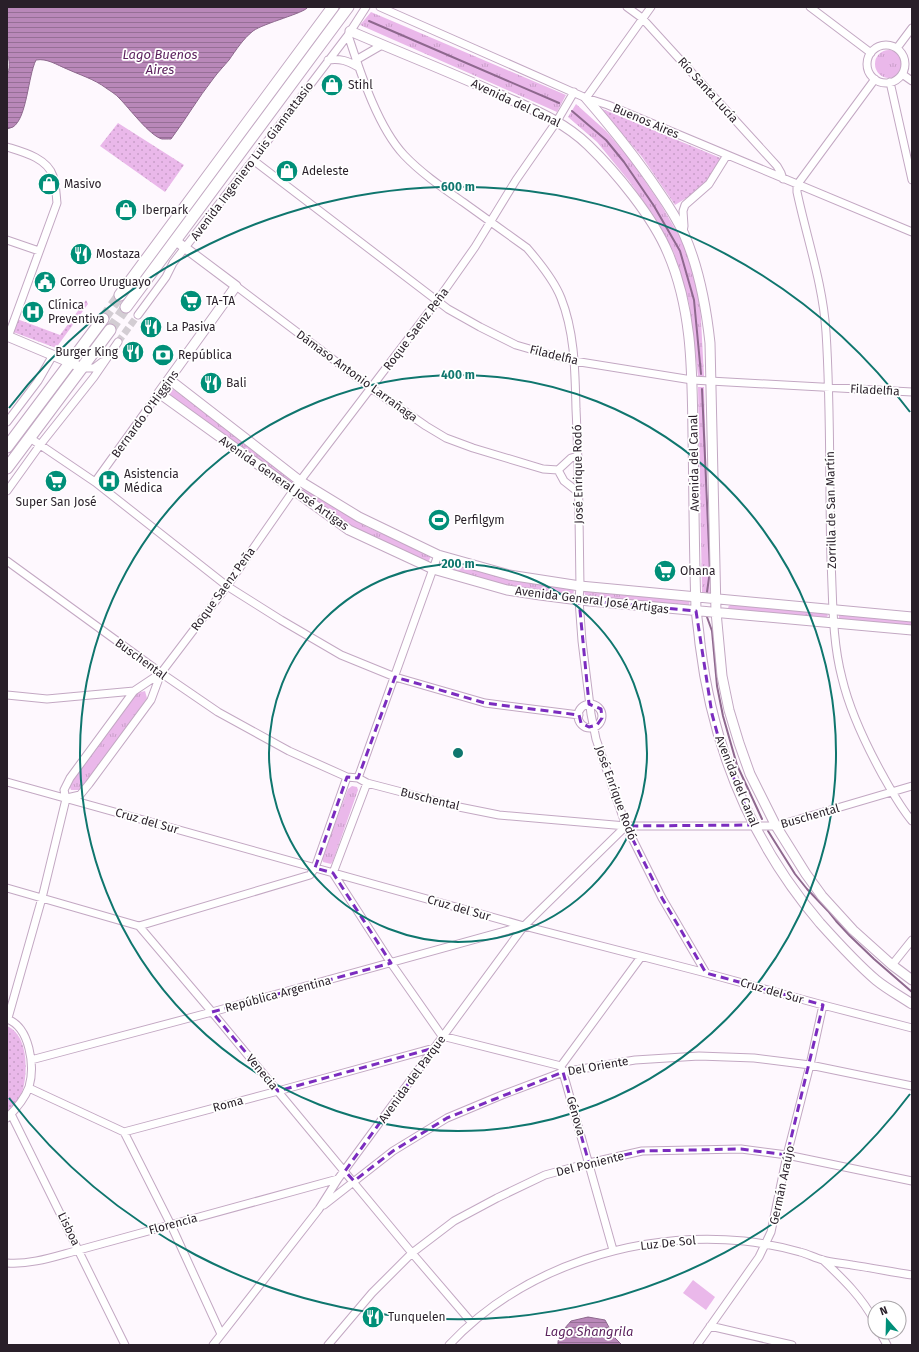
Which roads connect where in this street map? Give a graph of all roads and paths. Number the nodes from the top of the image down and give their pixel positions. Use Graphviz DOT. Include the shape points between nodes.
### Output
graph roads {
  1 [pos="333,7"];
  2 [pos="348,7"];
  3 [pos="366,7"];
  4 [pos="380,7"];
  5 [pos="627,7"];
  6 [pos="651,7"];
  7 [pos="810,7"];
  8 [pos="642,18"];
  9 [pos="912,28"];
  10 [pos="349,33"];
  11 [pos="382,45"];
  12 [pos="897,48"];
  13 [pos="871,53"];
  14 [pos="328,60"];
  15 [pos="357,63"];
  16 [pos="902,74"];
  17 [pos="875,79"];
  18 [pos="890,82"];
  19 [pos="912,82"];
  20 [pos="574,92"];
  21 [pos="586,98"];
  22 [pos="557,121"];
  23 [pos="7,147"];
  24 [pos="728,155"];
  25 [pos="253,160"];
  26 [pos="783,178"];
  27 [pos="912,180"];
  28 [pos="797,185"];
  29 [pos="490,221"];
  30 [pos="683,232"];
  31 [pos="912,232"];
  32 [pos="7,240"];
  33 [pos="176,241"];
  34 [pos="186,248"];
  35 [pos="39,252"];
  36 [pos="236,286"];
  37 [pos="120,295"];
  38 [pos="437,301"];
  39 [pos="126,308"];
  40 [pos="138,315"];
  41 [pos="103,319"];
  42 [pos="110,330"];
  43 [pos="7,336"];
  44 [pos="118,342"];
  45 [pos="54,354"];
  46 [pos="111,354"];
  47 [pos="574,361"];
  48 [pos="70,362"];
  49 [pos="82,368"];
  50 [pos="170,380"];
  51 [pos="692,380"];
  52 [pos="711,381"];
  53 [pos="371,388"];
  54 [pos="829,388"];
  55 [pos="912,392"];
  56 [pos="159,394"];
  57 [pos="7,422"];
  58 [pos="30,438"];
  59 [pos="40,445"];
  60 [pos="7,447"];
  61 [pos="578,456"];
  62 [pos="7,468"];
  63 [pos="558,470"];
  64 [pos="300,481"];
  65 [pos="95,482"];
  66 [pos="7,491"];
  67 [pos="294,491"];
  68 [pos="578,492"];
  69 [pos="438,555"];
  70 [pos="7,561"];
  71 [pos="433,569"];
  72 [pos="227,586"];
  73 [pos="580,586"];
  74 [pos="696,598"];
  75 [pos="716,599"];
  76 [pos="579,600"];
  77 [pos="833,609"];
  78 [pos="696,611"];
  79 [pos="716,612"];
  80 [pos="912,617"];
  81 [pos="834,622"];
  82 [pos="912,630"];
  83 [pos="161,673"];
  84 [pos="394,677"];
  85 [pos="134,691"];
  86 [pos="7,695"];
  87 [pos="590,704"];
  88 [pos="579,715"];
  89 [pos="593,727"];
  90 [pos="347,777"];
  91 [pos="358,778"];
  92 [pos="7,782"];
  93 [pos="368,783"];
  94 [pos="912,786"];
  95 [pos="893,792"];
  96 [pos="66,799"];
  97 [pos="912,821"];
  98 [pos="753,825"];
  99 [pos="626,826"];
  100 [pos="776,826"];
  101 [pos="315,868"];
  102 [pos="333,873"];
  103 [pos="7,888"];
  104 [pos="42,898"];
  105 [pos="139,926"];
  106 [pos="524,926"];
  107 [pos="912,940"];
  108 [pos="641,957"];
  109 [pos="391,963"];
  110 [pos="892,965"];
  111 [pos="706,973"];
  112 [pos="912,980"];
  113 [pos="912,1004"];
  114 [pos="822,1005"];
  115 [pos="212,1012"];
  116 [pos="8,1018"];
  117 [pos="912,1028"];
  118 [pos="442,1036"];
  119 [pos="434,1048"];
  120 [pos="31,1060"];
  121 [pos="810,1065"];
  122 [pos="562,1069"];
  123 [pos="912,1086"];
  124 [pos="29,1088"];
  125 [pos="278,1091"];
  126 [pos="9,1116"];
  127 [pos="124,1132"];
  128 [pos="788,1155"];
  129 [pos="589,1163"];
  130 [pos="344,1171"];
  131 [pos="338,1179"];
  132 [pos="354,1181"];
  133 [pos="912,1181"];
  134 [pos="319,1209"];
  135 [pos="171,1225"];
  136 [pos="766,1244"];
  137 [pos="79,1250"];
  138 [pos="613,1250"];
  139 [pos="412,1252"];
  140 [pos="823,1260"];
  141 [pos="7,1263"];
  142 [pos="912,1275"];
  143 [pos="867,1306"];
  144 [pos="472,1323"];
  145 [pos="710,1326"];
  146 [pos="221,1334"];
  147 [pos="125,1345"];
  148 [pos="214,1345"];
  149 [pos="328,1345"];
  150 [pos="449,1345"];
  151 [pos="697,1345"];
  152 [pos="792,1345"];
  1 -- 37 [label="main road"];
  2 -- 33 [label="main road, Avenida Ingeniero Luis Giannattasio"];
  3 -- 10 [label="street, Avenida Ingeniero Luis Giannattasio"];
  4 -- 20 [label="street, Buenos Aires"];
  5 -- 8 [label="street, Río Santa Lucía"];
  6 -- 8 [label="street"];
  7 -- 13 [label="street"];
  8 -- 21 [label="street"];
  8 -- 26 [label="street, Río Santa Lucía" via="777,166"];
  9 -- 12 [label="street"];
  10 -- 11 [label="street, Avenida del Canal"];
  10 -- 14 [label="street, Avenida Ingeniero Luis Giannattasio"];
  10 -- 15 [label="street, José Enrique Rodó"];
  11 -- 15 [label="street"];
  11 -- 22 [label="street, Avenida del Canal"];
  12 -- 13 [label="street" via="886,45"];
  12 -- 16 [label="street" via="904,57"];
  13 -- 17 [label="street" via="868,64"];
  14 -- 15 [label="street"];
  14 -- 25 [label="street, Avenida Ingeniero Luis Giannattasio"];
  15 -- 29 [label="street, José Enrique Rodó" via="383,123 403,155"];
  16 -- 18 [label="street"];
  16 -- 19 [label="street"];
  17 -- 18 [label="street"];
  17 -- 28 [label="street"];
  18 -- 27 [label="street"];
  20 -- 21 [label="street, Buenos Aires"];
  20 -- 22 [label="street, Roque Saenz Peña"];
  21 -- 24 [label="street, Buenos Aires"];
  21 -- 30 [label="street, Avenida del Canal" via="645,171"];
  22 -- 29 [label="street, Roque Saenz Peña"];
  22 -- 51 [label="street, Avenida del Canal" via="588,145 625,186 654,226 668,252 685,306"];
  23 -- 35 [label="street" via="31,155 44,164 53,175 57,204"];
  24 -- 26 [label="street, Buenos Aires"];
  24 -- 30 [label="street" via="709,184 685,205"];
  25 -- 34 [label="street, Avenida Ingeniero Luis Giannattasio"];
  25 -- 38 [label="street, Filadelfia"];
  26 -- 28 [label="street, Buenos Aires"];
  28 -- 31 [label="street, Buenos Aires"];
  28 -- 54 [label="street, Zorrilla de San Martín" via="825,312"];
  29 -- 38 [label="street, Roque Saenz Peña"];
  29 -- 47 [label="street, José Enrique Rodó" via="527,248 549,277 561,298 568,321"];
  30 -- 52 [label="street, Avenida del Canal" via="697,270 707,317"];
  32 -- 35 [label="street"];
  33 -- 34 [label="street, Dámaso Antonio Larrañaga"];
  33 -- 39 [label="main road, Avenida Ingeniero Luis Giannattasio"];
  34 -- 36 [label="street, Dámaso Antonio Larrañaga"];
  34 -- 40 [label="street, Avenida Ingeniero Luis Giannattasio"];
  35 -- 43 [label="street"];
  36 -- 50 [label="street, Bernardo O'Higgins"];
  36 -- 53 [label="street, Dámaso Antonio Larrañaga"];
  38 -- 47 [label="street, Filadelfia" via="516,345"];
  38 -- 53 [label="street, Roque Saenz Peña"];
  41 -- 48 [label="main road"];
  42 -- 49 [label="main road"];
  43 -- 45 [label="street"];
  44 -- 46 [label="street"];
  45 -- 48 [label="street"];
  45 -- 57 [label="street" via="38,381"];
  46 -- 49 [label="street" via="94,368"];
  46 -- 59 [label="street"];
  47 -- 51 [label="street, Filadelfia"];
  47 -- 61 [label="street, José Enrique Rodó"];
  48 -- 49 [label="street"];
  48 -- 60 [label="main road"];
  49 -- 58 [label="main road"];
  50 -- 56 [label="street, Bernardo O'Higgins"];
  50 -- 64 [label="street, Avenida General José Artigas"];
  51 -- 52 [label="street, Filadelfia"];
  51 -- 74 [label="street, Avenida del Canal"];
  52 -- 54 [label="street, Filadelfia"];
  52 -- 75 [label="street, Avenida del Canal"];
  53 -- 63 [label="street, Dámaso Antonio Larrañaga" via="446,438 543,469"];
  53 -- 64 [label="street, Roque Saenz Peña"];
  54 -- 55 [label="street, Filadelfia"];
  54 -- 77 [label="street, Zorrilla de San Martín"];
  56 -- 65 [label="street, Bernardo O'Higgins"];
  56 -- 67 [label="street, Avenida General José Artigas"];
  58 -- 59 [label="street"];
  58 -- 62 [label="main road"];
  59 -- 65 [label="street"];
  59 -- 66 [label="street"];
  61 -- 63 [label="street" via="571,458"];
  61 -- 68 [label="street, José Enrique Rodó"];
  63 -- 68 [label="street" via="564,481"];
  64 -- 67 [label="street, Roque Saenz Peña"];
  64 -- 69 [label="street, Avenida General José Artigas" via="359,517"];
  65 -- 72 [label="street"];
  67 -- 71 [label="street, Avenida General José Artigas" via="349,530"];
  67 -- 72 [label="street, Roque Saenz Peña"];
  68 -- 73 [label="street, José Enrique Rodó"];
  69 -- 71 [label="street"];
  69 -- 73 [label="street, Avenida General José Artigas" via="509,575"];
  70 -- 83 [label="street, Buschental"];
  71 -- 76 [label="street, Avenida General José Artigas" via="508,590"];
  71 -- 84 [label="street"];
  72 -- 83 [label="street, Roque Saenz Peña"];
  72 -- 84 [label="street" via="341,654"];
  73 -- 74 [label="street, Avenida General José Artigas"];
  73 -- 76 [label="street, José Enrique Rodó"];
  74 -- 75 [label="street, Avenida General José Artigas"];
  74 -- 78 [label="street, Avenida del Canal"];
  75 -- 77 [label="street, Avenida General José Artigas"];
  75 -- 79 [label="street, Avenida del Canal"];
  76 -- 78 [label="street, Avenida General José Artigas"];
  76 -- 87 [label="street, José Enrique Rodó"];
  77 -- 80 [label="street, Avenida General José Artigas"];
  77 -- 81 [label="street, Zorrilla de San Martín"];
  78 -- 79 [label="street, Avenida General José Artigas"];
  78 -- 98 [label="street, Avenida del Canal" via="704,678 712,714 721,747"];
  79 -- 81 [label="street, Avenida General José Artigas"];
  79 -- 100 [label="street, Avenida del Canal" via="722,676 729,710 750,774"];
  81 -- 82 [label="street, Avenida General José Artigas"];
  81 -- 95 [label="street, Zorrilla de San Martín" via="841,677 850,708 867,746"];
  83 -- 85 [label="street, Roque Saenz Peña"];
  83 -- 90 [label="street, Buschental" via="218,712 289,751"];
  83 -- 96 [label="street, Roque Saenz Peña" via="151,700 89,784 80,794"];
  84 -- 88 [label="street" via="485,703"];
  84 -- 91 [label="street"];
  85 -- 86 [label="street" via="47,699"];
  85 -- 96 [label="street, Roque Saenz Peña" via="70,778 64,790"];
  87 -- 88 [label="street" via="582,707"];
  87 -- 89 [label="street, José Enrique Rodó"];
  87 -- 89 [label="street" via="598,706 602,714 600,722"];
  88 -- 89 [label="street" via="579,720 585,726"];
  89 -- 99 [label="street, José Enrique Rodó"];
  90 -- 91 [label="street, Buschental"];
  90 -- 101 [label="street"];
  91 -- 93 [label="street, Buschental"];
  92 -- 96 [label="street, Cruz del Sur"];
  93 -- 99 [label="street, Buschental" via="499,815"];
  93 -- 102 [label="street"];
  94 -- 95 [label="street, Buschental"];
  95 -- 97 [label="street, Zorrilla de San Martín"];
  95 -- 100 [label="street, Buschental"];
  96 -- 101 [label="street, Cruz del Sur"];
  96 -- 104 [label="street, Roque Saenz Peña"];
  98 -- 99 [label="street, Buschental"];
  98 -- 100 [label="street, Buschental"];
  98 -- 113 [label="street, Avenida del Canal" via="785,878 836,942 879,982"];
  99 -- 106 [label="street, Avenida del Parque"];
  99 -- 111 [label="street, José Enrique Rodó" via="662,898"];
  100 -- 110 [label="street, Avenida del Canal" via="822,896 853,930"];
  101 -- 102 [label="street, Cruz del Sur"];
  101 -- 105 [label="street" via="304,878"];
  102 -- 106 [label="street, Cruz del Sur"];
  102 -- 109 [label="street"];
  103 -- 104 [label="street"];
  104 -- 105 [label="street"];
  104 -- 116 [label="street, Roque Saenz Peña"];
  105 -- 115 [label="street, Venecia"];
  106 -- 108 [label="street, Cruz del Sur"];
  106 -- 109 [label="street, República Argentina"];
  106 -- 118 [label="street, Avenida del Parque"];
  107 -- 110 [label="street"];
  108 -- 111 [label="street, Cruz del Sur"];
  108 -- 122 [label="street"];
  109 -- 115 [label="street, República Argentina"];
  109 -- 118 [label="street"];
  110 -- 112 [label="street, Avenida del Canal"];
  111 -- 114 [label="street, Cruz del Sur"];
  114 -- 117 [label="street, Cruz del Sur"];
  114 -- 121 [label="street, Germán Araújo"];
  115 -- 120 [label="street, República Argentina"];
  115 -- 125 [label="street, Venecia"];
  116 -- 120 [label="street, Roque Saenz Peña" via="23,1032"];
  118 -- 119 [label="street, Avenida del Parque"];
  118 -- 122 [label="street"];
  119 -- 125 [label="street, Roma"];
  119 -- 130 [label="street, Avenida del Parque"];
  120 -- 124 [label="street, Roque Saenz Peña"];
  121 -- 122 [label="street, Del Oriente" via="754,1058 699,1056 635,1060"];
  121 -- 123 [label="street, Del Oriente"];
  121 -- 128 [label="street, Germán Araújo"];
  122 -- 129 [label="street, Génova"];
  122 -- 132 [label="street, Del Oriente" via="447,1118 393,1151"];
  124 -- 126 [label="street"];
  124 -- 127 [label="street"];
  125 -- 127 [label="street, Roma"];
  125 -- 130 [label="street, Venecia"];
  126 -- 137 [label="street, Lisboa"];
  127 -- 135 [label="street"];
  128 -- 129 [label="street, Del Poniente" via="741,1149 642,1151"];
  128 -- 133 [label="street, Del Poniente"];
  128 -- 136 [label="street, Germán Araújo"];
  129 -- 138 [label="street, Génova"];
  129 -- 139 [label="street, Del Poniente" via="545,1176 497,1198 454,1221"];
  130 -- 131 [label="street, Avenida del Parque"];
  130 -- 132 [label="street, Venecia"];
  131 -- 134 [label="street, Avenida del Parque"];
  131 -- 135 [label="street, Florencia"];
  132 -- 134 [label="street, Del Oriente"];
  132 -- 139 [label="street, Venecia"];
  134 -- 146 [label="street, Avenida del Parque"];
  135 -- 137 [label="street, Florencia"];
  135 -- 146 [label="street"];
  136 -- 138 [label="street, Luz De Sol" via="698,1240"];
  136 -- 140 [label="street, Luz De Sol"];
  136 -- 145 [label="street, Germán Araújo"];
  137 -- 141 [label="street, Florencia" via="17,1264"];
  137 -- 147 [label="street, Lisboa"];
  138 -- 144 [label="street, Luz De Sol" via="576,1262 537,1280 503,1300"];
  139 -- 144 [label="street, Venecia"];
  139 -- 149 [label="street, Del Poniente" via="372,1292"];
  140 -- 142 [label="street, Luz De Sol"];
  140 -- 143 [label="street" via="847,1282"];
  144 -- 150 [label="street, Luz De Sol"];
  145 -- 151 [label="street, Germán Araújo"];
  145 -- 152 [label="street"];
  146 -- 148 [label="street, Avenida del Parque"];
}
